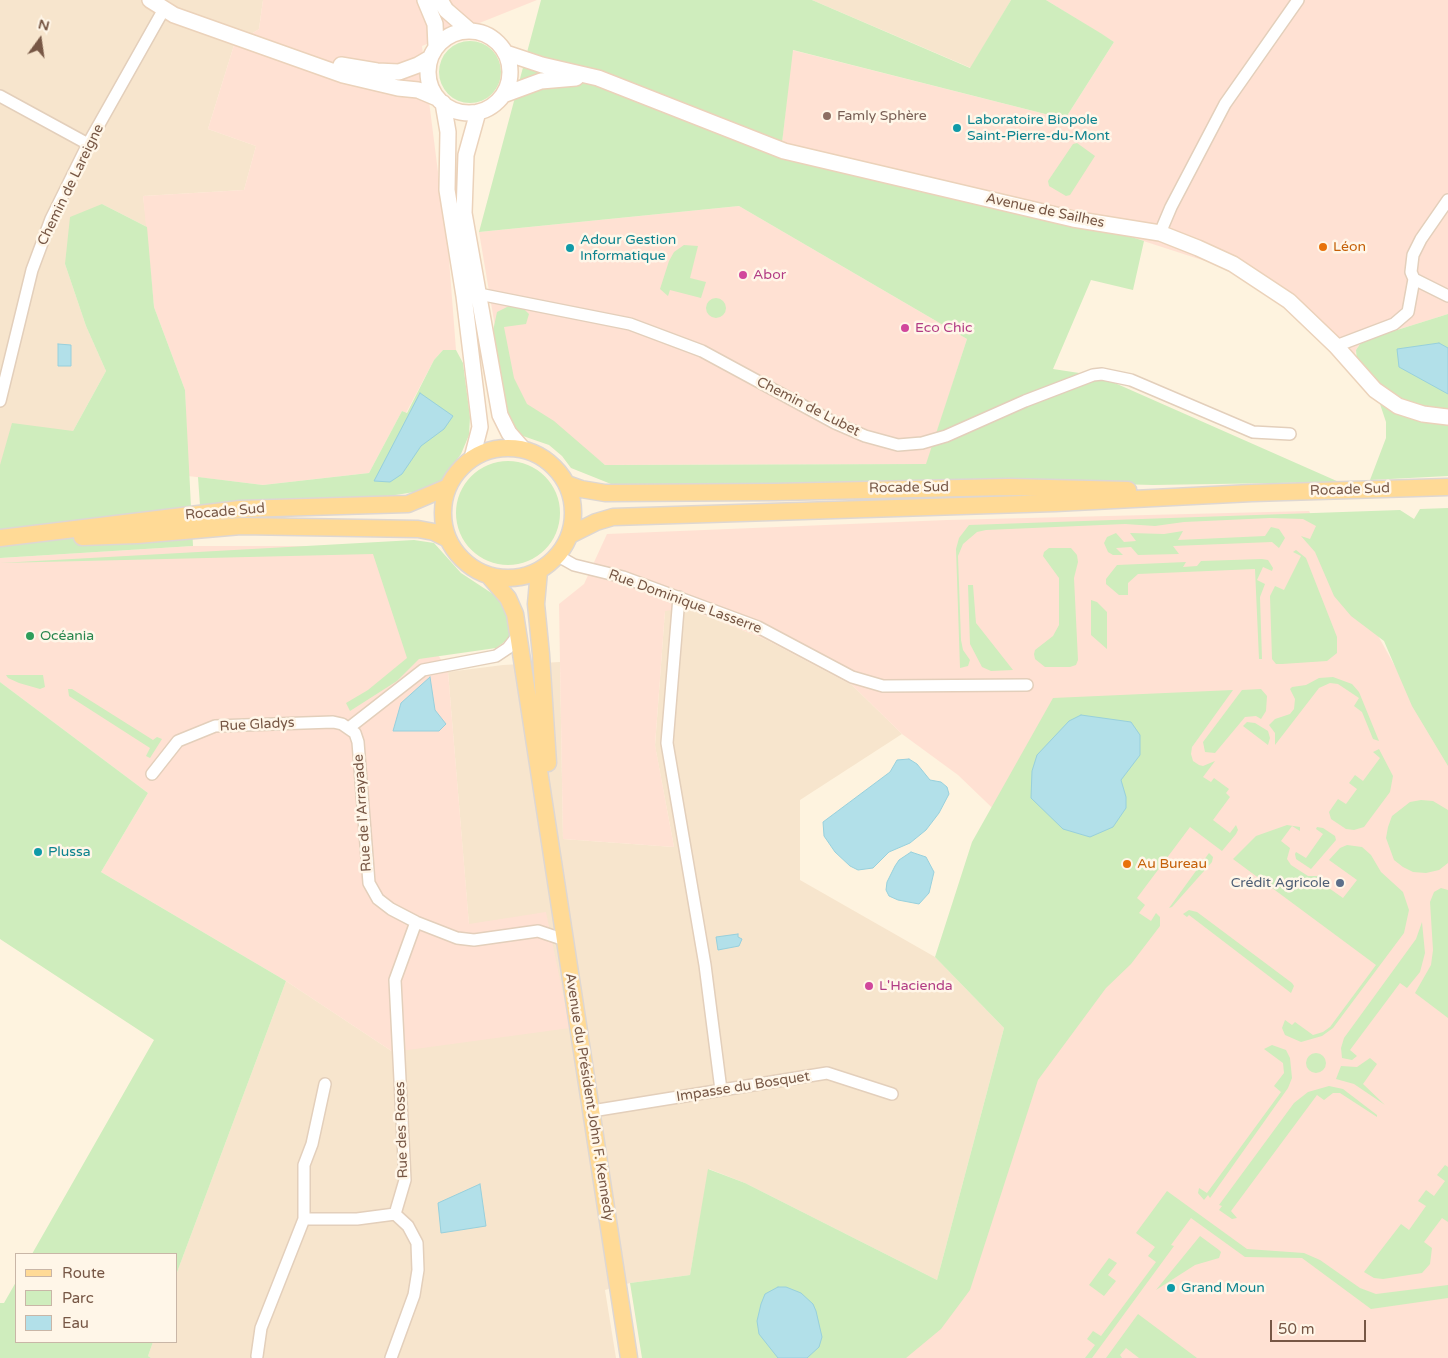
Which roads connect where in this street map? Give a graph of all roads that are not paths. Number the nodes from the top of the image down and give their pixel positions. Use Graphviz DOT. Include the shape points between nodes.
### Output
graph roads {
  1 [pos="150,0"];
  2 [pos="425,0"];
  3 [pos="440,0"];
  4 [pos="1296,1"];
  5 [pos="164,9"];
  6 [pos="469,30"];
  7 [pos="433,52"];
  8 [pos="506,53"];
  9 [pos="309,62"];
  10 [pos="598,78"];
  11 [pos="503,95"];
  12 [pos="0,96"];
  13 [pos="440,100"];
  14 [pos="478,112"];
  15 [pos="88,144"];
  16 [pos="1448,200"];
  17 [pos="1160,233"];
  18 [pos="1414,279"];
  19 [pos="472,295"];
  20 [pos="1448,296"];
  21 [pos="1336,346"];
  22 [pos="0,401"];
  23 [pos="1448,417"];
  24 [pos="1290,434"];
  25 [pos="524,449"];
  26 [pos="472,458"];
  27 [pos="567,484"];
  28 [pos="448,487"];
  29 [pos="1448,487"];
  30 [pos="1404,488"];
  31 [pos="1252,493"];
  32 [pos="1448,496"];
  33 [pos="570,535"];
  34 [pos="0,539"];
  35 [pos="448,540"];
  36 [pos="558,556"];
  37 [pos="539,571"];
  38 [pos="489,576"];
  39 [pos="679,597"];
  40 [pos="519,634"];
  41 [pos="1028,685"];
  42 [pos="350,727"];
  43 [pos="152,774"];
  44 [pos="550,835"];
  45 [pos="416,922"];
  46 [pos="566,940"];
  47 [pos="324,1084"];
  48 [pos="721,1090"];
  49 [pos="892,1094"];
  50 [pos="592,1111"];
  51 [pos="395,1214"];
  52 [pos="304,1219"];
  53 [pos="257,1356"];
  54 [pos="391,1358"];
  55 [pos="629,1358"];
  1 -- 5 [label="street"];
  2 -- 7 [label="street" via="435,24"];
  3 -- 6 [label="street" via="446,10"];
  4 -- 17 [label="street" via="1225,104"];
  5 -- 9 [label="street"];
  5 -- 15 [label="street, Chemin de Lareigne"];
  6 -- 7 [label="street" via="445,38"];
  6 -- 8 [label="street" via="491,36"];
  7 -- 9 [label="street" via="412,68 399,72"];
  7 -- 13 [label="street" via="428,72 430,85"];
  8 -- 10 [label="street, Avenue de Sailhes"];
  8 -- 11 [label="street" via="510,74"];
  9 -- 13 [label="street" via="343,75 418,90"];
  10 -- 11 [label="street, Avenue de Sailhes" via="541,81"];
  10 -- 17 [label="street, Avenue de Sailhes" via="784,151 1073,219"];
  11 -- 14 [label="street"];
  12 -- 15 [label="street"];
  13 -- 14 [label="street" via="460,111"];
  13 -- 19 [label="street" via="448,132 447,190"];
  14 -- 19 [label="street" via="464,176"];
  15 -- 22 [label="street, Chemin de Lareigne" via="51,219 32,270"];
  16 -- 18 [label="street" via="1413,255 1411,272"];
  17 -- 21 [label="street, Avenue de Sailhes" via="1233,264 1262,281 1306,316"];
  18 -- 20 [label="street"];
  18 -- 21 [label="street" via="1408,312 1400,321"];
  19 -- 24 [label="street, Chemin de Lubet" via="630,324 702,351 835,423 898,445 946,436 1033,398 1102,374 1131,380 1253,432"];
  19 -- 25 [label="street" via="500,415 509,433"];
  19 -- 26 [label="street" via="480,427"];
  21 -- 23 [label="street, Avenue de Sailhes" via="1375,390 1398,406 1422,414"];
  25 -- 26 [label="main road" via="488,450"];
  25 -- 27 [label="main road" via="541,456 556,468"];
  26 -- 28 [label="main road"];
  27 -- 31 [label="main road, Rocade Sud" via="605,493 1009,487"];
  27 -- 33 [label="main road" via="573,509"];
  28 -- 34 [label="main road, Rocade Sud" via="408,504 240,509"];
  28 -- 35 [label="main road" via="443,504"];
  29 -- 30 [label="main road, Rocade Sud"];
  30 -- 31 [label="main road, Rocade Sud"];
  30 -- 32 [label="main road" via="1428,495"];
  31 -- 33 [label="main road, Rocade Sud" via="1045,504 613,517"];
  33 -- 36 [label="main road"];
  34 -- 35 [label="main road, Rocade Sud" via="137,535 241,526 418,529 434,532"];
  35 -- 38 [label="main road" via="472,568"];
  36 -- 37 [label="main road"];
  36 -- 39 [label="street, Rue Dominique Lasserre" via="574,565 623,577"];
  37 -- 38 [label="main road" via="506,579"];
  37 -- 44 [label="main road, Avenue du Président John F. Kennedy" via="536,604"];
  38 -- 40 [label="main road, Avenue du Président John F. Kennedy" via="508,598"];
  39 -- 41 [label="street, Rue Dominique Lasserre" via="758,627 852,677 883,686"];
  39 -- 48 [label="street" via="667,742 705,965"];
  40 -- 42 [label="street" via="508,648 496,656 423,670"];
  40 -- 44 [label="main road, Avenue du Président John F. Kennedy"];
  42 -- 43 [label="street, Rue Gladys" via="332,722 215,726 178,741"];
  42 -- 45 [label="street, Rue de l'Arrayade" via="358,742 369,883 378,899"];
  44 -- 46 [label="main road, Avenue du Président John F. Kennedy"];
  45 -- 46 [label="street, Rue de l'Arrayade" via="457,938 474,940 538,931"];
  45 -- 51 [label="street, Rue des Roses" via="395,980 405,1180"];
  46 -- 50 [label="main road, Avenue du Président John F. Kennedy"];
  47 -- 52 [label="street" via="312,1144 304,1165"];
  48 -- 49 [label="street, Impasse du Bosquet" via="828,1073"];
  48 -- 50 [label="street, Impasse du Bosquet"];
  50 -- 55 [label="main road, Avenue du Président John F. Kennedy"];
  51 -- 52 [label="street" via="357,1219"];
  51 -- 54 [label="street" via="408,1226 416,1243 418,1270 414,1295"];
  52 -- 53 [label="street" via="261,1328"];
}
